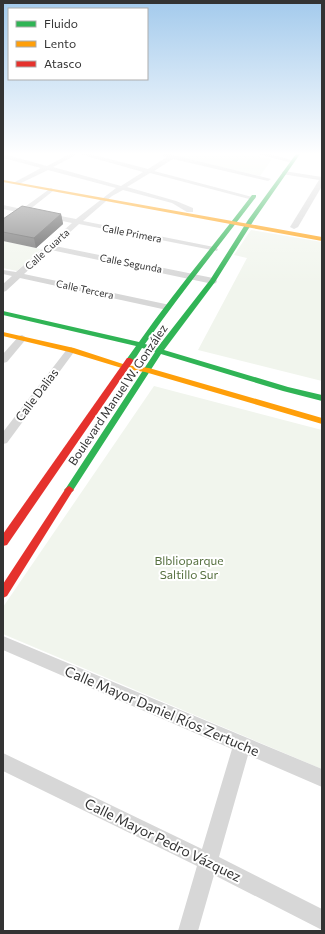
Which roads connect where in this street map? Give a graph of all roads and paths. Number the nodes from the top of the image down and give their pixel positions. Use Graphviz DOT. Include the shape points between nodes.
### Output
graph roads {
  1 [pos="107,197"];
  2 [pos="41,198"];
  3 [pos="110,198"];
  4 [pos="111,198"];
  5 [pos="158,198"];
  6 [pos="253,198"];
  7 [pos="267,198"];
  8 [pos="315,198"];
  9 [pos="3,207"];
  10 [pos="190,210"];
  11 [pos="22,211"];
  12 [pos="235,220"];
  13 [pos="77,222"];
  14 [pos="249,223"];
  15 [pos="3,226"];
  16 [pos="294,227"];
  17 [pos="322,232"];
  18 [pos="322,239"];
  19 [pos="49,247"];
  20 [pos="214,249"];
  21 [pos="3,272"];
  22 [pos="18,276"];
  23 [pos="192,276"];
  24 [pos="213,281"];
  25 [pos="3,289"];
  26 [pos="167,307"];
  27 [pos="3,313"];
  28 [pos="30,320"];
  29 [pos="3,321"];
  30 [pos="3,334"];
  31 [pos="22,338"];
  32 [pos="140,345"];
  33 [pos="71,350"];
  34 [pos="158,352"];
  35 [pos="3,360"];
  36 [pos="125,367"];
  37 [pos="146,370"];
  38 [pos="322,398"];
  39 [pos="322,422"];
  40 [pos="5,434"];
  41 [pos="3,542"];
  42 [pos="3,592"];
  43 [pos="3,643"];
  44 [pos="242,745"];
  45 [pos="3,762"];
  46 [pos="322,778"];
  47 [pos="209,862"];
  48 [pos="322,920"];
  49 [pos="188,931"];
  1 -- 13 [label="street, Calle Cuarta"];
  2 -- 11 [label="street"];
  3 -- 12 [label="street"];
  4 -- 10 [label="street"];
  5 -- 10 [label="street"];
  6 -- 12 [label="street, Boulevard Manuel W. González"];
  7 -- 14 [label="street, Boulevard Manuel W. González"];
  8 -- 16 [label="street"];
  9 -- 11 [label="street, Calle Primera"];
  10 -- 12 [label="street"];
  11 -- 13 [label="street, Calle Primera"];
  11 -- 15 [label="street"];
  12 -- 14 [label="street"];
  12 -- 20 [label="street, Boulevard Manuel W. González"];
  13 -- 19 [label="street, Calle Cuarta"];
  13 -- 20 [label="street, Calle Primera"];
  14 -- 16 [label="street"];
  14 -- 18 [label="street"];
  14 -- 24 [label="street, Boulevard Manuel W. González"];
  16 -- 17 [label="street"];
  19 -- 22 [label="street, Calle Cuarta"];
  19 -- 23 [label="street, Calle Segunda"];
  20 -- 23 [label="street, Boulevard Manuel W. González"];
  21 -- 22 [label="street, Calle Tercera"];
  22 -- 25 [label="street, Calle Cuarta"];
  22 -- 26 [label="street, Calle Tercera"];
  23 -- 24 [label="street, Calle Segunda"];
  23 -- 26 [label="street, Boulevard Manuel W. González"];
  24 -- 34 [label="street, Boulevard Manuel W. González"];
  26 -- 32 [label="street, Boulevard Manuel W. González"];
  27 -- 28 [label="street"];
  28 -- 29 [label="street"];
  28 -- 32 [label="street"];
  30 -- 31 [label="street"];
  31 -- 33 [label="street"];
  31 -- 35 [label="street"];
  32 -- 34 [label="street"];
  32 -- 36 [label="street, Boulevard Manuel W. González"];
  33 -- 36 [label="street"];
  33 -- 40 [label="street, Calle Dalias"];
  34 -- 37 [label="street, Boulevard Manuel W. González"];
  34 -- 38 [label="street"];
  36 -- 37 [label="street"];
  36 -- 41 [label="street, Boulevard Manuel W. González"];
  37 -- 39 [label="street"];
  37 -- 42 [label="street, Boulevard Manuel W. González"];
  43 -- 44 [label="street, Calle Mayor Daniel Ríos Zertuche"];
  44 -- 46 [label="street, Calle Mayor Daniel Ríos Zertuche"];
  44 -- 47 [label="street"];
  45 -- 47 [label="street, Calle Mayor Pedro Vázquez"];
  47 -- 48 [label="street, Calle Mayor Pedro Vázquez"];
  47 -- 49 [label="street"];
}
